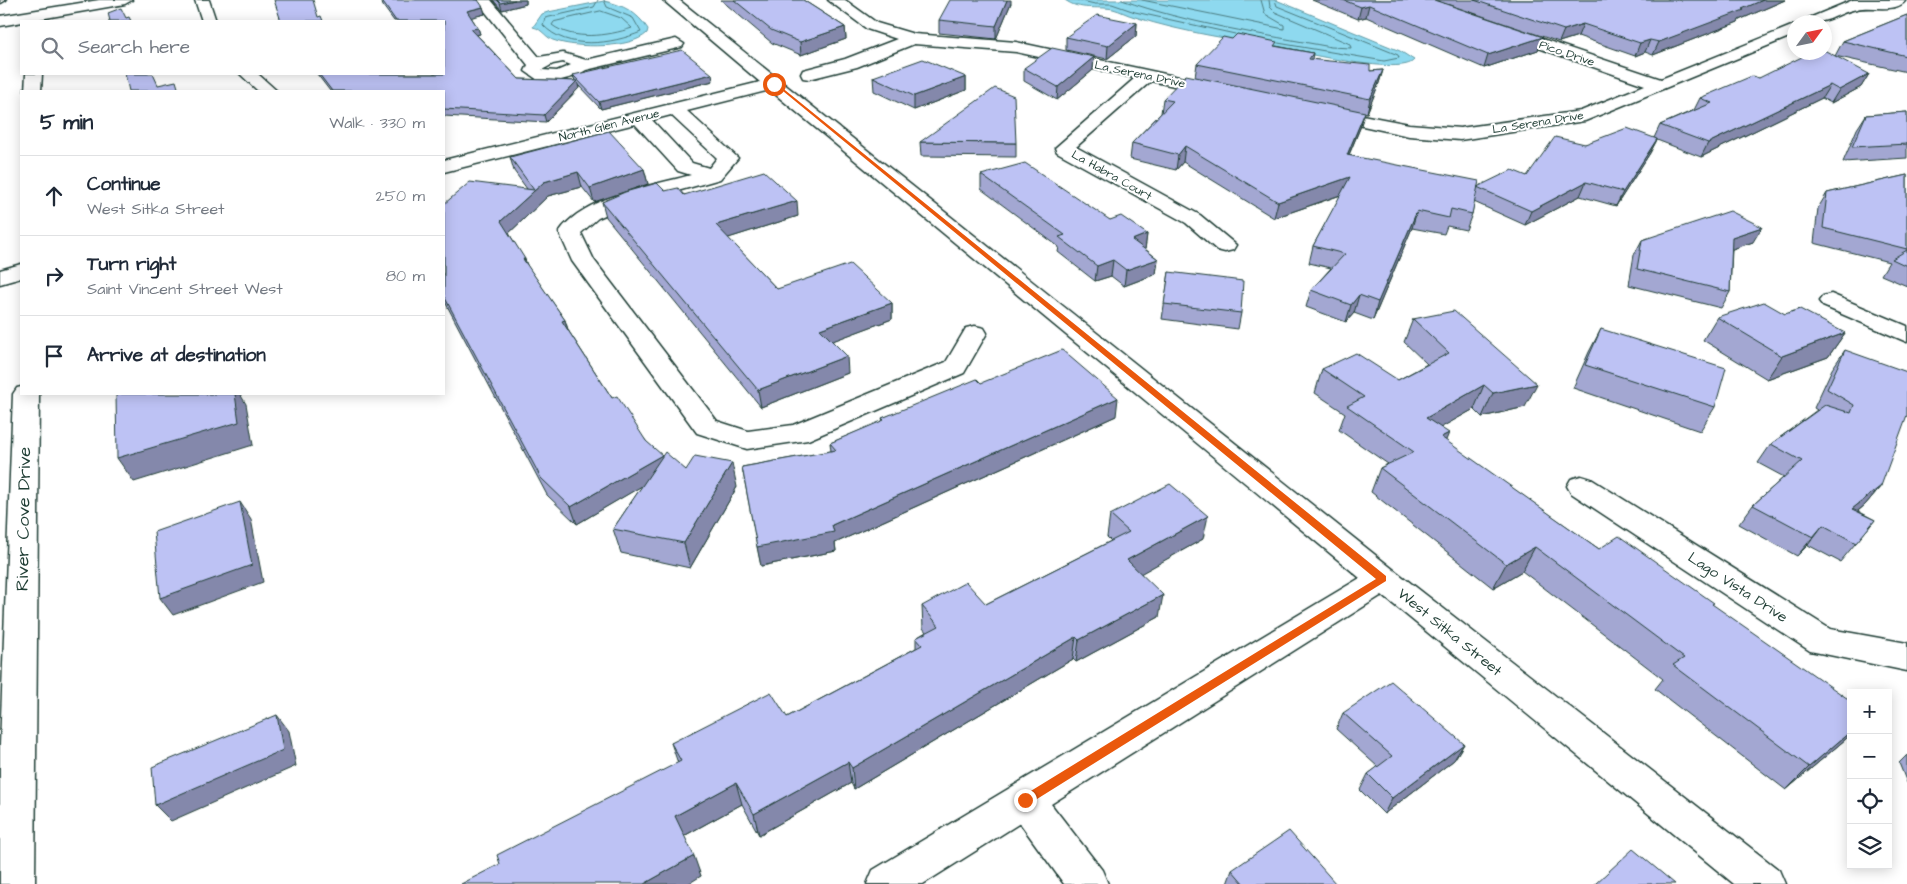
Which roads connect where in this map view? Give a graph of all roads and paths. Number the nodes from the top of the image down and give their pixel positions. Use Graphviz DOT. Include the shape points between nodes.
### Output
graph roads {
  1 [pos="125,0"];
  2 [pos="202,0"];
  3 [pos="483,0"];
  4 [pos="670,0"];
  5 [pos="835,0"];
  6 [pos="1899,0"];
  7 [pos="1856,2"];
  8 [pos="1827,15"];
  9 [pos="35,18"];
  10 [pos="209,20"];
  11 [pos="0,21"];
  12 [pos="1485,24"];
  13 [pos="1787,33"];
  14 [pos="912,40"];
  15 [pos="676,44"];
  16 [pos="809,74"];
  17 [pos="34,75"];
  18 [pos="249,75"];
  19 [pos="1147,76"];
  20 [pos="774,84"];
  21 [pos="1662,85"];
  22 [pos="33,90"];
  23 [pos="267,90"];
  24 [pos="1234,94"];
  25 [pos="675,109"];
  26 [pos="1312,110"];
  27 [pos="640,117"];
  28 [pos="445,166"];
  29 [pos="713,174"];
  30 [pos="1225,245"];
  31 [pos="20,272"];
  32 [pos="0,277"];
  33 [pos="1831,301"];
  34 [pos="975,333"];
  35 [pos="1907,335"];
  36 [pos="26,395"];
  37 [pos="1581,486"];
  38 [pos="1383,579"];
  39 [pos="1907,658"];
  40 [pos="1025,800"];
  41 [pos="15,884"];
  42 [pos="887,884"];
  43 [pos="1088,884"];
  44 [pos="1765,884"];
  1 -- 9 [label="street"];
  2 -- 10 [label="street"];
  3 -- 15 [label="street" via="536,64 548,59 569,58 579,62 580,66"];
  4 -- 20 [label="street, West Sitka Street"];
  5 -- 14 [label="street, La Serena Drive" via="872,26"];
  6 -- 7 [label="street" via="1887,4"];
  7 -- 8 [label="street"];
  9 -- 11 [label="street"];
  12 -- 21 [label="street, Pico Drive"];
  13 -- 21 [label="street, La Serena Drive"];
  14 -- 16 [label="street"];
  14 -- 19 [label="street, La Serena Drive" via="1016,47"];
  17 -- 22 [label="street"];
  18 -- 23 [label="street"];
  19 -- 24 [label="street, La Serena Drive"];
  19 -- 30 [label="street, La Habra Court" via="1064,148 1193,219"];
  20 -- 25 [label="street, North Glen Avenue"];
  20 -- 38 [label="street, West Sitka Street"];
  21 -- 26 [label="street, La Serena Drive" via="1585,116 1460,134 1409,130"];
  25 -- 27 [label="street, North Glen Avenue"];
  25 -- 29 [label="street" via="728,158"];
  27 -- 28 [label="street, North Glen Avenue"];
  27 -- 29 [label="street" via="685,167"];
  29 -- 34 [label="street" via="620,201 591,214 570,232 583,261 707,427 747,440 798,434 955,368"];
  31 -- 32 [label="street"];
  33 -- 35 [label="street"];
  36 -- 41 [label="street, River Cove Drive"];
  37 -- 39 [label="street, Lago Vista Drive" via="1822,641"];
  38 -- 40 [label="street"];
  38 -- 44 [label="street, West Sitka Street"];
  40 -- 42 [label="street"];
  40 -- 43 [label="street"];
}
